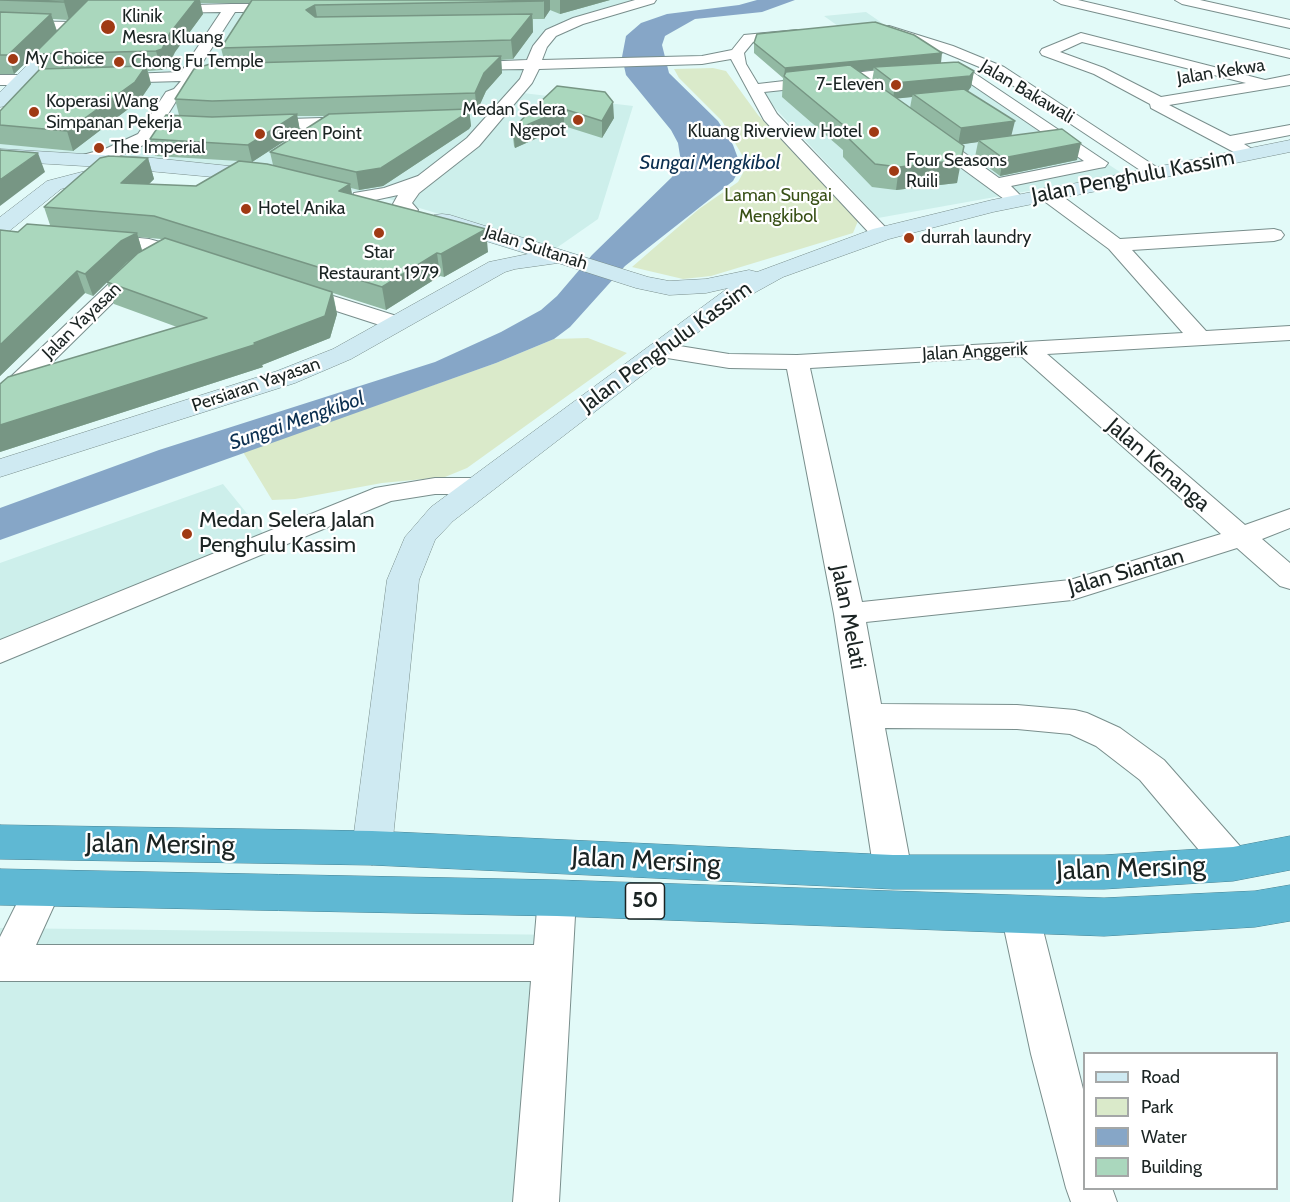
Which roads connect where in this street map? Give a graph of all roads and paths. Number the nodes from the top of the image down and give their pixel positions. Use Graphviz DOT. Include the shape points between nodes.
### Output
graph roads {
  1 [pos="649,0"];
  2 [pos="1061,0"];
  3 [pos="1182,0"];
  4 [pos="1147,3"];
  5 [pos="95,5"];
  6 [pos="231,8"];
  7 [pos="149,9"];
  8 [pos="114,10"];
  9 [pos="1121,14"];
  10 [pos="243,24"];
  11 [pos="541,24"];
  12 [pos="1290,24"];
  13 [pos="0,25"];
  14 [pos="75,26"];
  15 [pos="874,26"];
  16 [pos="561,27"];
  17 [pos="806,33"];
  18 [pos="540,46"];
  19 [pos="1290,54"];
  20 [pos="221,58"];
  21 [pos="740,62"];
  22 [pos="578,64"];
  23 [pos="533,66"];
  24 [pos="487,69"];
  25 [pos="945,70"];
  26 [pos="1004,73"];
  27 [pos="245,74"];
  28 [pos="210,75"];
  29 [pos="186,76"];
  30 [pos="96,78"];
  31 [pos="851,78"];
  32 [pos="45,79"];
  33 [pos="0,80"];
  34 [pos="23,80"];
  35 [pos="1290,80"];
  36 [pos="1269,84"];
  37 [pos="753,88"];
  38 [pos="519,90"];
  39 [pos="870,92"];
  40 [pos="0,102"];
  41 [pos="1159,102"];
  42 [pos="495,118"];
  43 [pos="473,119"];
  44 [pos="374,121"];
  45 [pos="327,123"];
  46 [pos="238,125"];
  47 [pos="916,126"];
  48 [pos="1290,130"];
  49 [pos="149,131"];
  50 [pos="298,142"];
  51 [pos="1033,142"];
  52 [pos="1069,142"];
  53 [pos="1108,142"];
  54 [pos="1227,142"];
  55 [pos="1290,146"];
  56 [pos="976,150"];
  57 [pos="0,153"];
  58 [pos="953,153"];
  59 [pos="1251,154"];
  60 [pos="85,159"];
  61 [pos="270,161"];
  62 [pos="0,164"];
  63 [pos="159,164"];
  64 [pos="1155,172"];
  65 [pos="250,174"];
  66 [pos="282,179"];
  67 [pos="419,181"];
  68 [pos="996,184"];
  69 [pos="54,185"];
  70 [pos="1047,194"];
  71 [pos="352,195"];
  72 [pos="1017,200"];
  73 [pos="408,210"];
  74 [pos="0,227"];
  75 [pos="0,233"];
  76 [pos="23,234"];
  77 [pos="881,234"];
  78 [pos="1274,235"];
  79 [pos="499,236"];
  80 [pos="82,239"];
  81 [pos="1116,245"];
  82 [pos="169,250"];
  83 [pos="564,257"];
  84 [pos="213,264"];
  85 [pos="497,267"];
  86 [pos="775,272"];
  87 [pos="644,283"];
  88 [pos="281,286"];
  89 [pos="711,311"];
  90 [pos="395,323"];
  91 [pos="1290,333"];
  92 [pos="1200,338"];
  93 [pos="1027,349"];
  94 [pos="661,350"];
  95 [pos="797,363"];
  96 [pos="0,400"];
  97 [pos="0,468"];
  98 [pos="480,486"];
  99 [pos="1290,518"];
  100 [pos="1240,537"];
  101 [pos="1290,579"];
  102 [pos="849,614"];
  103 [pos="0,652"];
  104 [pos="866,716"];
  105 [pos="0,842"];
  106 [pos="372,848"];
  107 [pos="1290,853"];
  108 [pos="1233,864"];
  109 [pos="893,872"];
  110 [pos="0,888"];
  111 [pos="43,888"];
  112 [pos="556,898"];
  113 [pos="1290,903"];
  114 [pos="1020,914"];
  115 [pos="4,963"];
  116 [pos="552,963"];
  117 [pos="1083,1169"];
  118 [pos="536,1202"];
  1 -- 16 [label="street"];
  2 -- 9 [label="street"];
  3 -- 12 [label="street"];
  4 -- 9 [label="street"];
  5 -- 8 [label="street"];
  5 -- 14 [label="street"];
  6 -- 7 [label="street"];
  6 -- 10 [label="street" via="253,8"];
  6 -- 29 [label="street"];
  9 -- 19 [label="street"];
  11 -- 16 [label="street"];
  13 -- 14 [label="street"];
  14 -- 34 [label="street"];
  15 -- 26 [label="street, Jalan Bakawali"];
  16 -- 18 [label="street"];
  17 -- 21 [label="street" via="749,38"];
  18 -- 22 [label="street" via="555,58"];
  18 -- 23 [label="street"];
  20 -- 28 [label="street"];
  21 -- 22 [label="street"];
  21 -- 37 [label="street"];
  22 -- 23 [label="street"];
  23 -- 24 [label="street"];
  23 -- 24 [label="street" via="445,68"];
  23 -- 38 [label="street"];
  24 -- 38 [label="street" via="512,80"];
  25 -- 26 [label="street"];
  25 -- 31 [label="street"];
  25 -- 52 [label="street"];
  26 -- 53 [label="street, Jalan Bakawali"];
  27 -- 28 [label="street"];
  28 -- 29 [label="street"];
  29 -- 30 [label="street"];
  29 -- 49 [label="street" via="167,92 172,95"];
  31 -- 37 [label="street"];
  31 -- 39 [label="street"];
  32 -- 34 [label="street"];
  33 -- 34 [label="street"];
  34 -- 40 [label="street"];
  35 -- 36 [label="street, Jalan Kekwa"];
  36 -- 41 [label="street, Jalan Kekwa"];
  36 -- 41 [label="street" via="1081,37 1047,52 1099,71"];
  37 -- 77 [label="street" via="770,117"];
  38 -- 42 [label="street"];
  41 -- 54 [label="street, Jalan Kekwa" via="1162,110"];
  42 -- 43 [label="street"];
  42 -- 67 [label="street" via="473,142"];
  44 -- 45 [label="street"];
  45 -- 46 [label="street"];
  45 -- 50 [label="street"];
  47 -- 58 [label="street"];
  48 -- 54 [label="street, Jalan Penghulu Kassim"];
  49 -- 60 [label="street" via="111,153"];
  49 -- 63 [label="street" via="143,155 145,160"];
  51 -- 52 [label="street"];
  52 -- 53 [label="street"];
  52 -- 68 [label="street" via="1099,163"];
  53 -- 64 [label="street, Jalan Bakawali"];
  54 -- 59 [label="street, Jalan Kekwa"];
  55 -- 59 [label="street, Jalan Penghulu Kassim"];
  56 -- 58 [label="street"];
  57 -- 60 [label="street"];
  58 -- 68 [label="street"];
  59 -- 64 [label="street, Jalan Penghulu Kassim"];
  60 -- 63 [label="street"];
  61 -- 65 [label="street"];
  62 -- 69 [label="street" via="51,168 58,175"];
  63 -- 65 [label="street"];
  63 -- 69 [label="street" via="94,173"];
  64 -- 70 [label="street, Jalan Penghulu Kassim"];
  65 -- 66 [label="street"];
  67 -- 71 [label="street" via="388,193"];
  67 -- 73 [label="street" via="402,204"];
  68 -- 72 [label="street"];
  69 -- 74 [label="street"];
  70 -- 72 [label="street, Jalan Penghulu Kassim"];
  70 -- 81 [label="street"];
  71 -- 73 [label="street, Jalan Sultanah"];
  72 -- 77 [label="street, Jalan Penghulu Kassim"];
  73 -- 79 [label="street, Jalan Sultanah"];
  75 -- 76 [label="street"];
  77 -- 86 [label="street, Jalan Penghulu Kassim"];
  78 -- 81 [label="street"];
  79 -- 83 [label="street, Jalan Sultanah"];
  79 -- 85 [label="street" via="507,254"];
  80 -- 82 [label="street"];
  81 -- 92 [label="street"];
  82 -- 84 [label="street"];
  82 -- 96 [label="street, Jalan Yayasan" via="136,268"];
  83 -- 85 [label="street, Persiaran Yayasan"];
  83 -- 87 [label="street, Jalan Sultanah"];
  85 -- 90 [label="street, Persiaran Yayasan"];
  86 -- 87 [label="street, Jalan Sultanah" via="696,287 669,288"];
  86 -- 89 [label="street, Jalan Penghulu Kassim"];
  87 -- 89 [label="street, Jalan Sultanah"];
  88 -- 90 [label="street"];
  89 -- 94 [label="street, Jalan Penghulu Kassim"];
  90 -- 97 [label="street, Persiaran Yayasan" via="342,354 286,377"];
  91 -- 92 [label="street, Jalan Anggerik"];
  92 -- 93 [label="street, Jalan Anggerik"];
  93 -- 95 [label="street, Jalan Anggerik"];
  93 -- 100 [label="street, Jalan Kenanga"];
  94 -- 95 [label="street, Jalan Anggerik" via="729,361"];
  94 -- 98 [label="street, Jalan Penghulu Kassim"];
  95 -- 102 [label="street, Jalan Melati"];
  98 -- 103 [label="street" via="435,486 385,494"];
  98 -- 106 [label="street, Jalan Penghulu Kassim" via="442,514 421,537 403,580"];
  99 -- 100 [label="street, Jalan Siantan"];
  100 -- 101 [label="street, Jalan Kenanga"];
  100 -- 102 [label="street, Jalan Siantan" via="1072,590"];
  102 -- 104 [label="street, Jalan Melati"];
  104 -- 108 [label="street" via="1017,717 1075,722 1108,736 1152,770"];
  104 -- 109 [label="street, Jalan Melati"];
  105 -- 106 [label="highway, Jalan Mersing / 50"];
  106 -- 109 [label="highway, Jalan Mersing / 50"];
  107 -- 108 [label="highway, Jalan Mersing / 50"];
  108 -- 109 [label="highway, Jalan Mersing / 50" via="1104,872"];
  110 -- 111 [label="highway, Jalan Mersing / 50"];
  111 -- 112 [label="highway, Jalan Mersing / 50"];
  111 -- 115 [label="street"];
  112 -- 114 [label="highway, Jalan Mersing / 50"];
  112 -- 116 [label="street"];
  113 -- 114 [label="highway, Jalan Mersing / 50" via="1255,909 1104,917"];
  114 -- 117 [label="street"];
  115 -- 116 [label="street"];
  116 -- 118 [label="street"];
}
